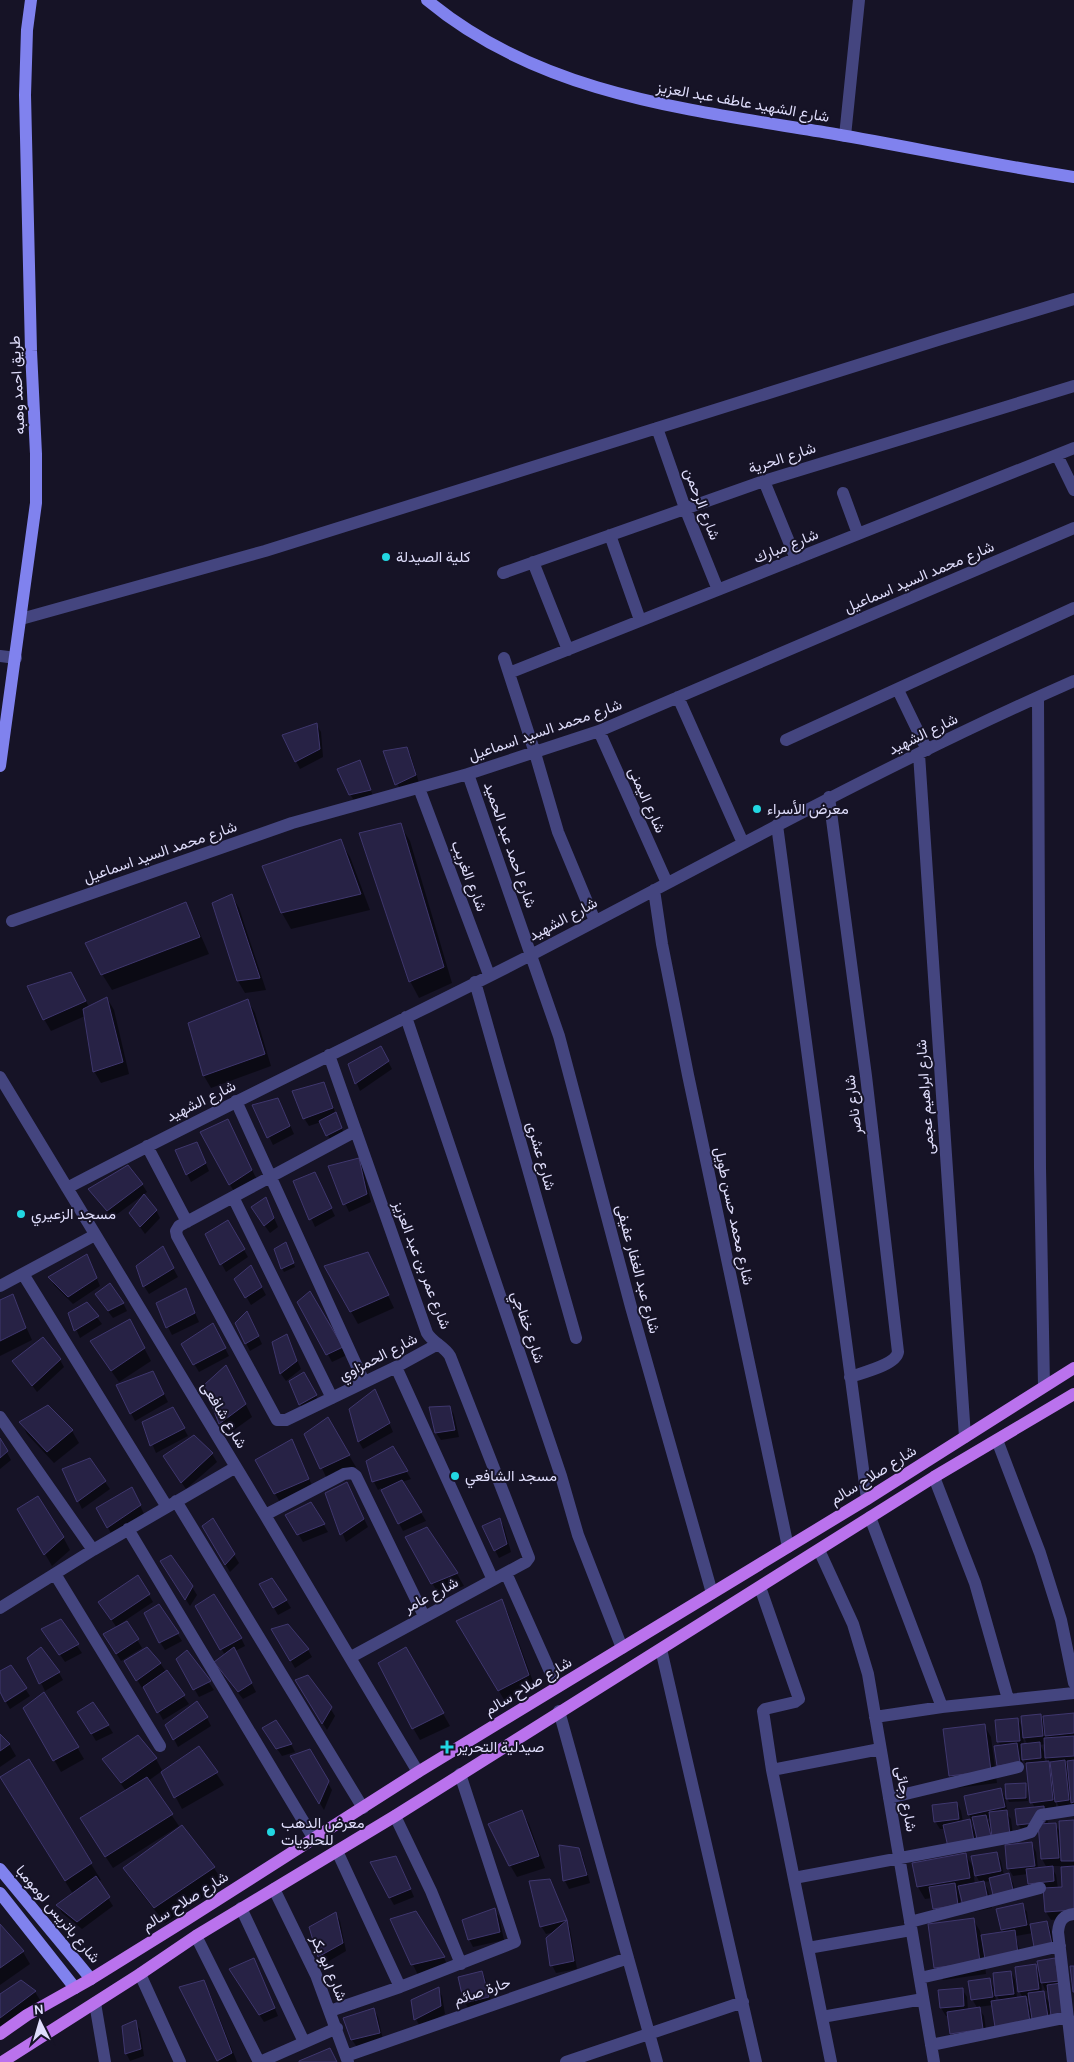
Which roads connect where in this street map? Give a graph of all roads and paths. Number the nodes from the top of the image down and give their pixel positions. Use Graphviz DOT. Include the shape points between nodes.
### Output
graph roads {
  1 [pos="31,0"];
  2 [pos="427,0"];
  3 [pos="859,0"];
  4 [pos="845,136"];
  5 [pos="1074,177"];
  6 [pos="1074,299"];
  7 [pos="1074,386"];
  8 [pos="657,428"];
  9 [pos="1074,448"];
  10 [pos="1057,456"];
  11 [pos="764,480"];
  12 [pos="1074,490"];
  13 [pos="843,493"];
  14 [pos="685,508"];
  15 [pos="1074,528"];
  16 [pos="858,534"];
  17 [pos="610,535"];
  18 [pos="796,559"];
  19 [pos="533,562"];
  20 [pos="503,573"];
  21 [pos="718,590"];
  22 [pos="1074,608"];
  23 [pos="21,619"];
  24 [pos="640,620"];
  25 [pos="568,650"];
  26 [pos="0,656"];
  27 [pos="16,658"];
  28 [pos="504,658"];
  29 [pos="509,673"];
  30 [pos="1074,681"];
  31 [pos="898,690"];
  32 [pos="678,697"];
  33 [pos="1038,697"];
  34 [pos="599,731"];
  35 [pos="786,740"];
  36 [pos="923,752"];
  37 [pos="535,753"];
  38 [pos="0,766"];
  39 [pos="468,774"];
  40 [pos="419,788"];
  41 [pos="830,797"];
  42 [pos="777,825"];
  43 [pos="743,843"];
  44 [pos="666,883"];
  45 [pos="654,890"];
  46 [pos="12,921"];
  47 [pos="595,921"];
  48 [pos="532,954"];
  49 [pos="490,975"];
  50 [pos="475,982"];
  51 [pos="406,1017"];
  52 [pos="329,1055"];
  53 [pos="0,1077"];
  54 [pos="236,1101"];
  55 [pos="356,1131"];
  56 [pos="147,1146"];
  57 [pos="272,1176"];
  58 [pos="67,1188"];
  59 [pos="233,1197"];
  60 [pos="187,1222"];
  61 [pos="95,1235"];
  62 [pos="22,1274"];
  63 [pos="0,1286"];
  64 [pos="576,1338"];
  65 [pos="438,1344"];
  66 [pos="396,1367"];
  67 [pos="1074,1368"];
  68 [pos="850,1377"];
  69 [pos="364,1382"];
  70 [pos="1044,1386"];
  71 [pos="1074,1394"];
  72 [pos="332,1398"];
  73 [pos="0,1416"];
  74 [pos="965,1436"];
  75 [pos="997,1440"];
  76 [pos="236,1467"];
  77 [pos="934,1477"];
  78 [pos="867,1499"];
  79 [pos="171,1504"];
  80 [pos="265,1515"];
  81 [pos="870,1517"];
  82 [pos="128,1530"];
  83 [pos="788,1547"];
  84 [pos="93,1550"];
  85 [pos="819,1550"];
  86 [pos="527,1561"];
  87 [pos="506,1573"];
  88 [pos="55,1574"];
  89 [pos="493,1580"];
  90 [pos="760,1587"];
  91 [pos="712,1593"];
  92 [pos="0,1608"];
  93 [pos="424,1616"];
  94 [pos="622,1648"];
  95 [pos="662,1648"];
  96 [pos="351,1657"];
  97 [pos="1074,1682"];
  98 [pos="557,1687"];
  99 [pos="1074,1692"];
  100 [pos="1008,1699"];
  101 [pos="942,1707"];
  102 [pos="558,1712"];
  103 [pos="875,1717"];
  104 [pos="160,1746"];
  105 [pos="880,1749"];
  106 [pos="1018,1767"];
  107 [pos="772,1770"];
  108 [pos="418,1772"];
  109 [pos="460,1774"];
  110 [pos="889,1798"];
  111 [pos="363,1808"];
  112 [pos="1074,1810"];
  113 [pos="395,1816"];
  114 [pos="314,1839"];
  115 [pos="337,1851"];
  116 [pos="900,1858"];
  117 [pos="0,1869"];
  118 [pos="794,1878"];
  119 [pos="1040,1888"];
  120 [pos="274,1889"];
  121 [pos="0,1893"];
  122 [pos="241,1908"];
  123 [pos="1074,1914"];
  124 [pos="910,1926"];
  125 [pos="196,1936"];
  126 [pos="1060,1946"];
  127 [pos="808,1948"];
  128 [pos="628,1958"];
  129 [pos="461,1964"];
  130 [pos="140,1974"];
  131 [pos="920,1978"];
  132 [pos="91,1979"];
  133 [pos="400,1987"];
  134 [pos="75,1988"];
  135 [pos="923,1999"];
  136 [pos="743,2002"];
  137 [pos="95,2003"];
  138 [pos="330,2011"];
  139 [pos="822,2017"];
  140 [pos="1068,2017"];
  141 [pos="337,2028"];
  142 [pos="0,2034"];
  143 [pos="649,2034"];
  144 [pos="304,2042"];
  145 [pos="931,2045"];
  146 [pos="347,2059"];
  147 [pos="2,2062"];
  148 [pos="105,2062"];
  149 [pos="180,2062"];
  150 [pos="259,2062"];
  151 [pos="566,2062"];
  152 [pos="657,2062"];
  153 [pos="756,2062"];
  154 [pos="831,2062"];
  155 [pos="934,2062"];
  156 [pos="1073,2062"];
  1 -- 23 [label="street, طريق احمد وهبه" via="25,95 36,479 34,528"];
  2 -- 4 [label="street, شارع الشهيد عاطف عبد العزيز" via="488,43 557,75 592,87 666,105"];
  3 -- 4 [label="street"];
  4 -- 5 [label="street, شارع الشهيد عاطف عبد العزيز"];
  6 -- 8 [label="street"];
  7 -- 11 [label="street, شارع الحرية"];
  8 -- 14 [label="street, شارع الرحمن"];
  8 -- 23 [label="street" via="265,551"];
  9 -- 10 [label="street, شارع مبارك"];
  10 -- 12 [label="street"];
  10 -- 16 [label="street, شارع مبارك"];
  11 -- 14 [label="street, شارع الحرية"];
  11 -- 18 [label="street"];
  13 -- 16 [label="street"];
  14 -- 17 [label="street, شارع الحرية"];
  14 -- 21 [label="street, شارع الرحمن"];
  15 -- 32 [label="street, شارع محمد السيد اسماعيل"];
  16 -- 18 [label="street, شارع مبارك"];
  17 -- 19 [label="street, شارع الحرية"];
  17 -- 24 [label="street"];
  18 -- 21 [label="street, شارع مبارك"];
  19 -- 20 [label="street, شارع الحرية"];
  19 -- 25 [label="street"];
  21 -- 24 [label="street, شارع مبارك"];
  22 -- 31 [label="street"];
  23 -- 27 [label="street, طريق احمد وهبه"];
  24 -- 25 [label="street, شارع مبارك"];
  25 -- 29 [label="street, شارع مبارك"];
  26 -- 27 [label="street"];
  27 -- 38 [label="street, طريق احمد وهبه"];
  28 -- 29 [label="street"];
  29 -- 37 [label="street"];
  30 -- 33 [label="street, شارع الشهيد"];
  31 -- 35 [label="street"];
  31 -- 36 [label="street"];
  32 -- 34 [label="street, شارع محمد السيد اسماعيل"];
  32 -- 43 [label="street"];
  33 -- 36 [label="street, شارع الشهيد"];
  33 -- 70 [label="street"];
  34 -- 37 [label="street, شارع محمد السيد اسماعيل"];
  34 -- 44 [label="street, شارع اليمنى"];
  36 -- 41 [label="street, شارع الشهيد"];
  36 -- 74 [label="street, شارع ابراهيم عجمى" via="933,979"];
  37 -- 39 [label="street, شارع محمد السيد اسماعيل"];
  37 -- 47 [label="street" via="562,845"];
  39 -- 40 [label="street, شارع محمد السيد اسماعيل"];
  39 -- 48 [label="street, شارع احمد عبد الحميد"];
  40 -- 46 [label="street, شارع محمد السيد اسماعيل" via="292,823"];
  40 -- 49 [label="street, شارع الغريب"];
  41 -- 42 [label="street, شارع الشهيد"];
  41 -- 68 [label="street, شارع ناصر" via="898,1352 891,1362"];
  42 -- 43 [label="street, شارع الشهيد"];
  42 -- 68 [label="street"];
  43 -- 44 [label="street, شارع الشهيد"];
  44 -- 45 [label="street, شارع الشهيد"];
  45 -- 47 [label="street, شارع الشهيد"];
  45 -- 83 [label="street, شارع محمد حسن طويل" via="688,1076"];
  47 -- 48 [label="street, شارع الشهيد"];
  48 -- 49 [label="street, شارع الشهيد"];
  48 -- 91 [label="street, شارع عبد الغفار عفيفى" via="559,1036"];
  49 -- 50 [label="street, شارع الشهيد"];
  50 -- 51 [label="street, شارع الشهيد"];
  50 -- 64 [label="street, شارع عشرى"];
  51 -- 52 [label="street, شارع الشهيد"];
  51 -- 94 [label="street, شارع خفاجي" via="578,1535"];
  52 -- 54 [label="street, شارع الشهيد"];
  52 -- 55 [label="street, شارع عمر بن عبد العزيز"];
  53 -- 58 [label="street, شارع شافعى"];
  54 -- 56 [label="street, شارع الشهيد"];
  54 -- 57 [label="street"];
  55 -- 57 [label="street"];
  55 -- 65 [label="street, شارع عمر بن عبد العزيز" via="427,1333"];
  56 -- 58 [label="street, شارع الشهيد"];
  56 -- 60 [label="street"];
  57 -- 59 [label="street"];
  57 -- 69 [label="street"];
  58 -- 61 [label="street, شارع شافعى"];
  59 -- 60 [label="street"];
  59 -- 72 [label="street"];
  60 -- 72 [label="street, شارع الحمزاوي" via="179,1226 177,1236 274,1416 281,1421 286,1420"];
  61 -- 62 [label="street"];
  61 -- 76 [label="street, شارع شافعى"];
  62 -- 63 [label="street"];
  62 -- 79 [label="street"];
  65 -- 66 [label="street, شارع الحمزاوي"];
  65 -- 86 [label="street, شارع عمر بن عبد العزيز" via="450,1356 528,1555"];
  66 -- 69 [label="street, شارع الحمزاوي"];
  66 -- 89 [label="street"];
  67 -- 70 [label="main road, شارع صلاح سالم"];
  68 -- 78 [label="street"];
  69 -- 72 [label="street, شارع الحمزاوي"];
  70 -- 74 [label="main road, شارع صلاح سالم"];
  71 -- 75 [label="main road"];
  73 -- 84 [label="street"];
  74 -- 78 [label="main road, شارع صلاح سالم"];
  75 -- 77 [label="main road"];
  75 -- 97 [label="street" via="1040,1553 1061,1620"];
  76 -- 79 [label="street"];
  76 -- 80 [label="street, شارع شافعى"];
  77 -- 81 [label="main road"];
  77 -- 100 [label="street" via="975,1583"];
  78 -- 83 [label="main road, شارع صلاح سالم"];
  79 -- 82 [label="street"];
  79 -- 111 [label="street"];
  80 -- 93 [label="street" via="344,1474 352,1473"];
  80 -- 96 [label="street, شارع شافعى"];
  81 -- 85 [label="main road"];
  81 -- 101 [label="street"];
  82 -- 84 [label="street"];
  82 -- 114 [label="street"];
  83 -- 91 [label="main road, شارع صلاح سالم"];
  84 -- 88 [label="street"];
  85 -- 90 [label="main road"];
  85 -- 103 [label="street, شارع رجائى" via="859,1640"];
  86 -- 87 [label="street, شارع عامر"];
  87 -- 89 [label="street, شارع عامر"];
  87 -- 98 [label="street"];
  88 -- 92 [label="street"];
  88 -- 104 [label="street"];
  89 -- 93 [label="street, شارع عامر"];
  90 -- 95 [label="main road"];
  90 -- 107 [label="street" via="799,1699 763,1711"];
  91 -- 94 [label="main road, شارع صلاح سالم"];
  93 -- 96 [label="street, شارع عامر"];
  94 -- 98 [label="main road, شارع صلاح سالم"];
  95 -- 102 [label="main road"];
  95 -- 136 [label="street"];
  96 -- 108 [label="street, شارع شافعى"];
  98 -- 108 [label="main road, شارع صلاح سالم"];
  99 -- 100 [label="street"];
  100 -- 101 [label="street"];
  101 -- 103 [label="street"];
  102 -- 109 [label="main road"];
  102 -- 128 [label="street"];
  103 -- 105 [label="street, شارع رجائى"];
  105 -- 107 [label="street"];
  105 -- 110 [label="street, شارع رجائى"];
  106 -- 110 [label="street"];
  107 -- 118 [label="street"];
  108 -- 111 [label="main road, شارع صلاح سالم"];
  109 -- 113 [label="main road"];
  109 -- 129 [label="street" via="516,1939"];
  110 -- 116 [label="street, شارع رجائى"];
  111 -- 114 [label="main road, شارع صلاح سالم"];
  112 -- 116 [label="street" via="1041,1815 1033,1830 1023,1835"];
  113 -- 115 [label="main road"];
  113 -- 129 [label="street"];
  114 -- 132 [label="main road, شارع صلاح سالم"];
  115 -- 120 [label="main road"];
  115 -- 133 [label="street"];
  116 -- 118 [label="street"];
  116 -- 124 [label="street, شارع رجائى"];
  117 -- 132 [label="street, شارع باتريس لومومبا"];
  118 -- 127 [label="street"];
  119 -- 124 [label="street"];
  120 -- 122 [label="main road"];
  120 -- 138 [label="street, شارع ابو بكر"];
  121 -- 134 [label="street, شارع باتريس لومومبا"];
  122 -- 125 [label="main road"];
  122 -- 144 [label="street"];
  123 -- 126 [label="street" via="1063,1918 1059,1924"];
  124 -- 127 [label="street"];
  124 -- 131 [label="street, شارع رجائى"];
  125 -- 130 [label="main road"];
  125 -- 150 [label="street"];
  126 -- 131 [label="street"];
  126 -- 140 [label="street"];
  127 -- 139 [label="street"];
  128 -- 143 [label="street"];
  128 -- 146 [label="street, حارة صائم"];
  129 -- 133 [label="street"];
  130 -- 137 [label="main road"];
  130 -- 149 [label="street"];
  131 -- 135 [label="street, شارع رجائى"];
  132 -- 134 [label="main road, شارع صلاح سالم"];
  133 -- 138 [label="street"];
  134 -- 142 [label="main road, شارع صلاح سالم"];
  135 -- 139 [label="street"];
  135 -- 145 [label="street, شارع رجائى"];
  136 -- 143 [label="street"];
  136 -- 153 [label="street"];
  137 -- 147 [label="main road"];
  137 -- 148 [label="street"];
  138 -- 141 [label="street, شارع ابو بكر"];
  139 -- 154 [label="street"];
  140 -- 145 [label="street"];
  140 -- 156 [label="street"];
  141 -- 144 [label="street"];
  141 -- 146 [label="street, شارع ابو بكر"];
  143 -- 151 [label="street"];
  143 -- 152 [label="street"];
  144 -- 150 [label="street"];
  145 -- 155 [label="street, شارع رجائى"];
}
